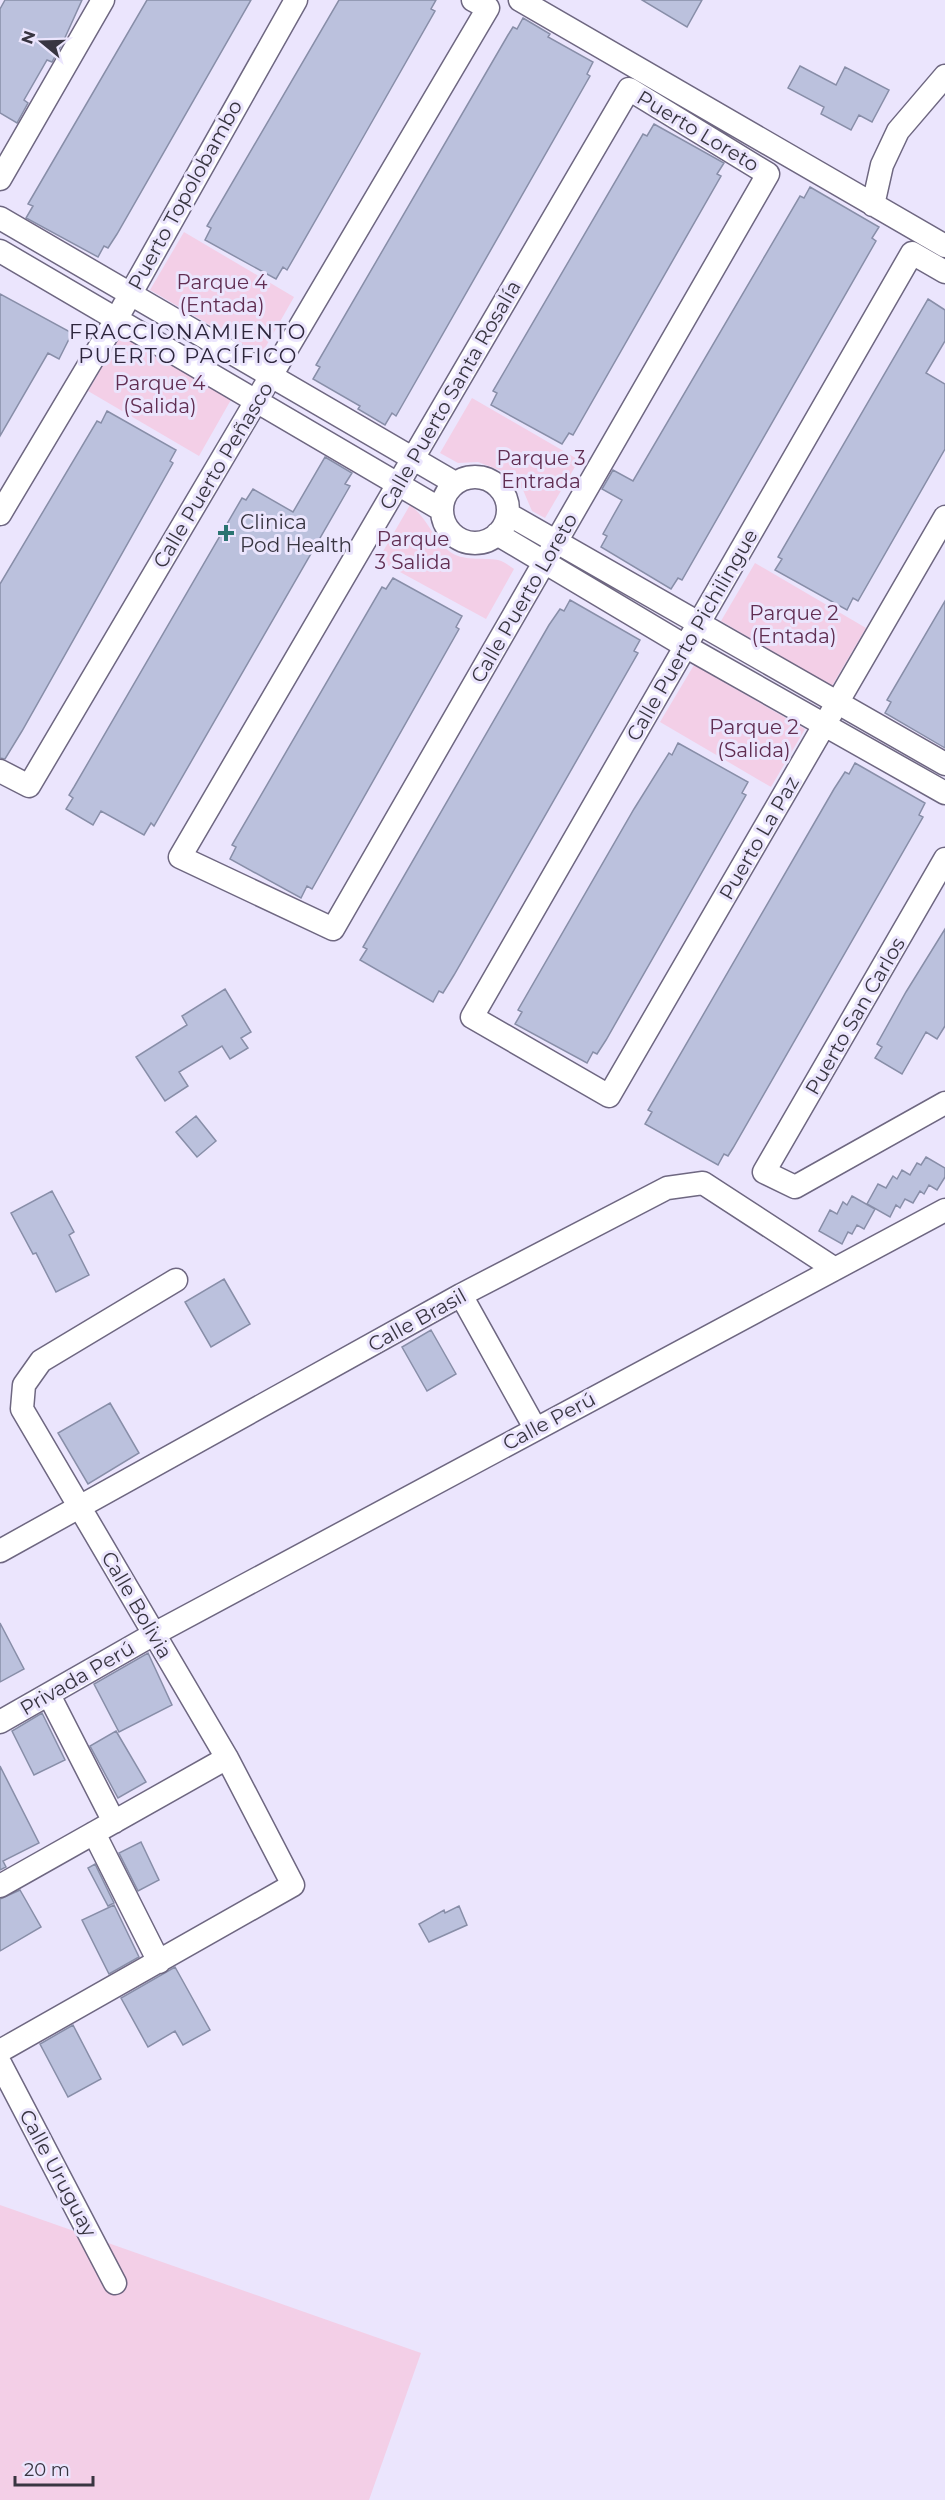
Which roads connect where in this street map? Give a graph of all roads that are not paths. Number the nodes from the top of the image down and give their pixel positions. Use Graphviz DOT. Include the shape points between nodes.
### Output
graph roads {
  1 [pos="104,0"];
  2 [pos="296,0"];
  3 [pos="520,0"];
  4 [pos="481,4"];
  5 [pos="945,76"];
  6 [pos="629,89"];
  7 [pos="768,174"];
  8 [pos="0,179"];
  9 [pos="873,205"];
  10 [pos="0,218"];
  11 [pos="945,246"];
  12 [pos="0,251"];
  13 [pos="945,272"];
  14 [pos="129,294"];
  15 [pos="117,318"];
  16 [pos="272,376"];
  17 [pos="256,403"];
  18 [pos="413,458"];
  19 [pos="455,483"];
  20 [pos="398,485"];
  21 [pos="442,510"];
  22 [pos="0,514"];
  23 [pos="508,514"];
  24 [pos="945,517"];
  25 [pos="497,534"];
  26 [pos="557,540"];
  27 [pos="544,563"];
  28 [pos="700,622"];
  29 [pos="685,646"];
  30 [pos="838,702"];
  31 [pos="825,725"];
  32 [pos="945,764"];
  33 [pos="0,771"];
  34 [pos="945,793"];
  35 [pos="945,859"];
  36 [pos="333,929"];
  37 [pos="609,1096"];
  38 [pos="945,1103"];
  39 [pos="945,1210"];
  40 [pos="836,1269"];
  41 [pos="176,1280"];
  42 [pos="461,1295"];
  43 [pos="535,1428"];
  44 [pos="79,1506"];
  45 [pos="0,1551"];
  46 [pos="154,1634"];
  47 [pos="49,1695"];
  48 [pos="0,1722"];
  49 [pos="227,1758"];
  50 [pos="104,1827"];
  51 [pos="0,1886"];
  52 [pos="159,1962"];
  53 [pos="0,2052"];
  54 [pos="0,2063"];
  55 [pos="115,2283"];
  1 -- 8 [label="street"];
  2 -- 14 [label="street, Puerto Topolobambo"];
  3 -- 9 [label="street"];
  4 -- 16 [label="street, Calle Puerto Peñasco"];
  5 -- 9 [label="street" via="898,131 882,165"];
  6 -- 7 [label="street, Puerto Loreto"];
  6 -- 18 [label="street, Calle Puerto Santa Rosalía"];
  7 -- 26 [label="street, Calle Puerto Loreto"];
  9 -- 11 [label="street"];
  10 -- 14 [label="street"];
  12 -- 15 [label="street"];
  13 -- 28 [label="street, Calle Puerto Pichilingue" via="912,253"];
  14 -- 15 [label="street, Puerto Topolobambo"];
  14 -- 16 [label="street"];
  15 -- 17 [label="street"];
  15 -- 22 [label="street, Puerto Topolobambo"];
  16 -- 17 [label="street, Calle Puerto Peñasco"];
  16 -- 18 [label="street"];
  17 -- 20 [label="street"];
  17 -- 33 [label="street, Calle Puerto Peñasco" via="29,786"];
  18 -- 19 [label="street"];
  18 -- 20 [label="street, Calle Puerto Santa Rosalía"];
  19 -- 21 [label="street"];
  19 -- 23 [label="street" via="474,477 494,483 502,491"];
  20 -- 21 [label="street"];
  20 -- 36 [label="street, Calle Puerto Santa Rosalía" via="180,857"];
  21 -- 25 [label="street" via="447,525 464,540 475,543"];
  23 -- 25 [label="street"];
  23 -- 26 [label="street"];
  24 -- 30 [label="street, Puerto La Paz"];
  25 -- 27 [label="street"];
  26 -- 27 [label="street, Calle Puerto Loreto"];
  26 -- 28 [label="street"];
  27 -- 29 [label="street"];
  27 -- 36 [label="street, Calle Puerto Loreto"];
  28 -- 29 [label="street, Calle Puerto Pichilingue"];
  28 -- 30 [label="street"];
  29 -- 31 [label="street"];
  29 -- 37 [label="street, Calle Puerto Pichilingue" via="472,1017"];
  30 -- 31 [label="street, Puerto La Paz"];
  30 -- 32 [label="street"];
  31 -- 34 [label="street"];
  31 -- 37 [label="street, Puerto La Paz"];
  35 -- 38 [label="street, Puerto San Carlos" via="764,1172 795,1187"];
  39 -- 40 [label="street, Calle Perú"];
  40 -- 42 [label="street, Calle Brasil" via="703,1183 667,1188"];
  40 -- 43 [label="street, Calle Perú"];
  41 -- 44 [label="street, Calle Bolivia" via="41,1361 24,1385 22,1409"];
  42 -- 43 [label="street"];
  42 -- 44 [label="street, Calle Brasil"];
  43 -- 46 [label="street, Calle Perú"];
  44 -- 45 [label="street, Calle Brasil"];
  44 -- 46 [label="street, Calle Bolivia"];
  46 -- 47 [label="street, Privada Perú"];
  46 -- 49 [label="street, Calle Bolivia"];
  47 -- 48 [label="street, Privada Perú"];
  47 -- 50 [label="street"];
  49 -- 50 [label="street"];
  49 -- 52 [label="street, Calle Bolivia" via="292,1885"];
  50 -- 51 [label="street"];
  50 -- 52 [label="street"];
  52 -- 53 [label="street"];
  54 -- 55 [label="street, Calle Uruguay"];
}
